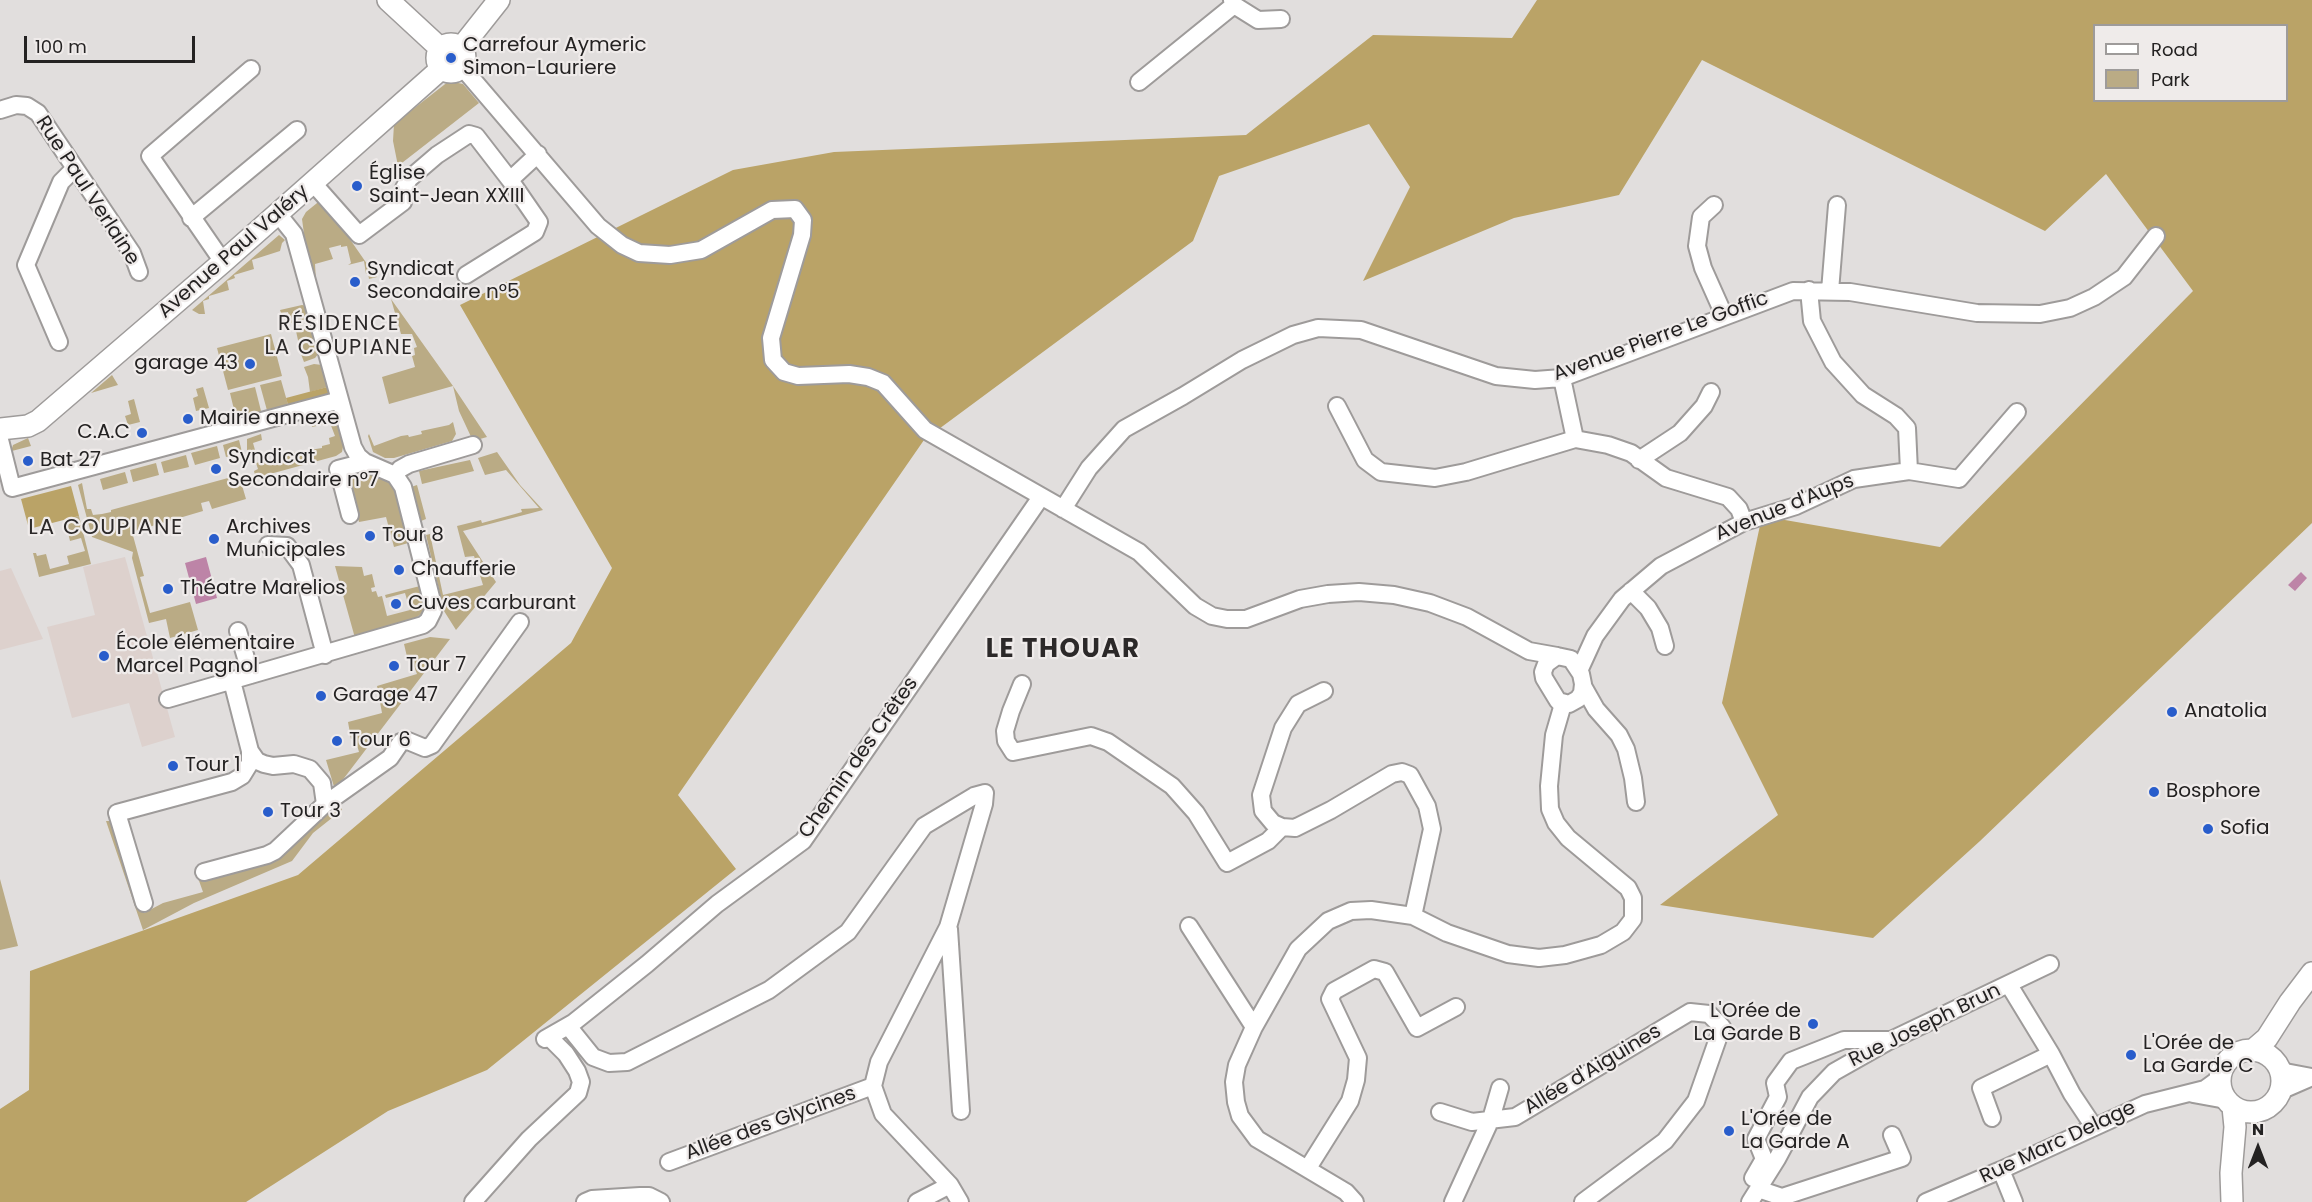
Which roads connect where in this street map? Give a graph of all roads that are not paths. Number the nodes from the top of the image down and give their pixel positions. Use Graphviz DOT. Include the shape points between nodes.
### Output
graph roads {
  1 [pos="388,0"];
  2 [pos="499,0"];
  3 [pos="1233,3"];
  4 [pos="1281,19"];
  5 [pos="451,58"];
  6 [pos="251,69"];
  7 [pos="1139,82"];
  8 [pos="0,110"];
  9 [pos="297,130"];
  10 [pos="538,154"];
  11 [pos="75,168"];
  12 [pos="510,180"];
  13 [pos="313,183"];
  14 [pos="1714,205"];
  15 [pos="1837,205"];
  16 [pos="278,214"];
  17 [pos="191,218"];
  18 [pos="2156,236"];
  19 [pos="223,262"];
  20 [pos="140,272"];
  21 [pos="466,275"];
  22 [pos="1809,290"];
  23 [pos="1830,291"];
  24 [pos="1724,315"];
  25 [pos="58,342"];
  26 [pos="1562,378"];
  27 [pos="1711,392"];
  28 [pos="340,400"];
  29 [pos="1337,406"];
  30 [pos="2017,412"];
  31 [pos="5,427"];
  32 [pos="1575,439"];
  33 [pos="473,445"];
  34 [pos="1639,460"];
  35 [pos="365,462"];
  36 [pos="1909,471"];
  37 [pos="395,474"];
  38 [pos="1041,497"];
  39 [pos="1063,508"];
  40 [pos="350,515"];
  41 [pos="1744,522"];
  42 [pos="268,545"];
  43 [pos="1631,591"];
  44 [pos="520,622"];
  45 [pos="238,631"];
  46 [pos="1595,636"];
  47 [pos="1665,646"];
  48 [pos="1529,651"];
  49 [pos="325,655"];
  50 [pos="1562,657"];
  51 [pos="1543,672"];
  52 [pos="251,675"];
  53 [pos="1581,679"];
  54 [pos="232,681"];
  55 [pos="1022,684"];
  56 [pos="1324,691"];
  57 [pos="168,699"];
  58 [pos="1563,699"];
  59 [pos="1596,709"];
  60 [pos="250,751"];
  61 [pos="1636,802"];
  62 [pos="325,804"];
  63 [pos="1282,827"];
  64 [pos="204,872"];
  65 [pos="144,903"];
  66 [pos="1413,916"];
  67 [pos="1189,926"];
  68 [pos="948,927"];
  69 [pos="2050,964"];
  70 [pos="2312,974"];
  71 [pos="2009,985"];
  72 [pos="2312,990"];
  73 [pos="1456,1007"];
  74 [pos="568,1026"];
  75 [pos="1254,1027"];
  76 [pos="1890,1040"];
  77 [pos="2252,1051"];
  78 [pos="2051,1054"];
  79 [pos="2279,1075"];
  80 [pos="2312,1077"];
  81 [pos="2220,1078"];
  82 [pos="873,1086"];
  83 [pos="1500,1089"];
  84 [pos="2192,1093"];
  85 [pos="2229,1103"];
  86 [pos="961,1111"];
  87 [pos="2260,1111"];
  88 [pos="1440,1112"];
  89 [pos="1992,1118"];
  90 [pos="1491,1119"];
  91 [pos="2094,1127"];
  92 [pos="1892,1134"];
  93 [pos="669,1162"];
  94 [pos="1308,1168"];
  95 [pos="2001,1170"];
  96 [pos="1331,1183"];
  97 [pos="950,1185"];
  98 [pos="1752,1198"];
  99 [pos="473,1202"];
  100 [pos="585,1202"];
  101 [pos="661,1202"];
  102 [pos="917,1202"];
  103 [pos="960,1202"];
  104 [pos="1344,1202"];
  105 [pos="1355,1202"];
  106 [pos="1453,1202"];
  107 [pos="1583,1202"];
  108 [pos="1926,1202"];
  109 [pos="2014,1202"];
  110 [pos="2232,1202"];
  111 [pos="2246,1202"];
  1 -- 5 [label="main road"];
  2 -- 5 [label="main road, Avenue Paul Valéry"];
  3 -- 4 [label="street" via="1258,20"];
  3 -- 7 [label="street"];
  5 -- 10 [label="street"];
  5 -- 13 [label="main road, Avenue Paul Valéry"];
  6 -- 17 [label="street" via="150,156"];
  8 -- 11 [label="street, Rue Paul Verlaine" via="16,105 38,112"];
  9 -- 17 [label="street"];
  10 -- 12 [label="street"];
  10 -- 38 [label="street" via="598,226 639,253 670,255 701,250 772,210 795,209 803,220 802,235 771,338 774,360 784,372 798,376 849,374 883,383 925,430"];
  11 -- 20 [label="street, Rue Paul Verlaine" via="132,253"];
  11 -- 25 [label="street" via="61,182 26,265"];
  12 -- 13 [label="street" via="476,136 469,134 409,179 403,202 359,235"];
  12 -- 21 [label="street" via="539,222 535,232"];
  13 -- 16 [label="main road, Avenue Paul Valéry"];
  14 -- 24 [label="street" via="1701,217 1697,246"];
  15 -- 23 [label="street"];
  16 -- 19 [label="main road, Avenue Paul Valéry"];
  16 -- 28 [label="street" via="294,234"];
  17 -- 19 [label="street"];
  18 -- 23 [label="street, Avenue Pierre Le Goffic" via="2124,277 2070,308 2040,314 1977,313"];
  19 -- 31 [label="main road, Avenue Paul Valéry" via="39,421 28,426"];
  22 -- 23 [label="street, Avenue Pierre Le Goffic"];
  22 -- 24 [label="street, Avenue Pierre Le Goffic" via="1792,291"];
  22 -- 36 [label="street" via="1812,321 1833,362 1863,395 1896,416 1907,429"];
  24 -- 26 [label="street, Avenue Pierre Le Goffic"];
  26 -- 32 [label="street"];
  26 -- 39 [label="street, Avenue Pierre Le Goffic" via="1496,376 1361,330 1318,328 1242,360 1124,429 1089,468"];
  27 -- 34 [label="street" via="1680,433"];
  28 -- 31 [label="street" via="12,488"];
  28 -- 35 [label="street" via="353,447"];
  29 -- 32 [label="street" via="1365,460 1381,472 1435,478"];
  30 -- 36 [label="street, Avenue d'Aups" via="1959,479"];
  32 -- 34 [label="street" via="1608,445"];
  33 -- 37 [label="street" via="409,464"];
  34 -- 41 [label="street" via="1666,478 1728,497"];
  35 -- 37 [label="street"];
  35 -- 40 [label="street" via="338,469"];
  36 -- 41 [label="street, Avenue d'Aups" via="1854,479 1796,506"];
  37 -- 49 [label="street" via="403,487 433,605 431,616 423,625"];
  38 -- 39 [label="street"];
  38 -- 74 [label="street, Chemin des Crêtes" via="803,841 717,904"];
  39 -- 48 [label="street" via="1139,552 1195,606 1212,616 1246,619 1300,599 1359,592 1430,603 1467,617"];
  41 -- 43 [label="street, Avenue d'Aups" via="1661,566"];
  42 -- 49 [label="street" via="287,546 301,566"];
  43 -- 46 [label="street, Avenue d'Aups"];
  43 -- 47 [label="street" via="1648,608"];
  44 -- 62 [label="street" via="432,745 425,748 401,742 390,758"];
  45 -- 52 [label="street"];
  46 -- 50 [label="street, Avenue d'Aups"];
  46 -- 53 [label="street, Avenue d'Aups"];
  48 -- 50 [label="street"];
  48 -- 51 [label="street"];
  49 -- 52 [label="street"];
  50 -- 51 [label="street" via="1546,664"];
  50 -- 53 [label="street" via="1576,663"];
  51 -- 58 [label="street"];
  52 -- 54 [label="street"];
  53 -- 58 [label="street" via="1582,693"];
  53 -- 59 [label="street"];
  54 -- 57 [label="street"];
  54 -- 60 [label="street"];
  55 -- 63 [label="street" via="1005,731 1013,752 1091,736 1108,742 1172,786 1196,813 1227,863 1268,841"];
  56 -- 63 [label="street" via="1298,704 1283,728 1261,795 1263,811"];
  58 -- 59 [label="street"];
  58 -- 66 [label="street" via="1554,735 1550,809 1568,838 1628,888 1633,898 1633,919 1623,932 1601,945 1539,958 1508,954 1446,933"];
  59 -- 61 [label="street" via="1626,749"];
  60 -- 62 [label="street" via="264,764 305,765 322,783"];
  60 -- 65 [label="street" via="246,770 232,782 117,813"];
  62 -- 64 [label="street" via="275,851"];
  63 -- 66 [label="street" via="1295,828 1392,774 1410,775 1427,806 1432,829"];
  66 -- 75 [label="street" via="1371,909 1351,911 1328,921 1298,949"];
  67 -- 75 [label="street"];
  68 -- 74 [label="street" via="985,793 924,826 848,932 769,990 627,1062 609,1063 593,1057"];
  68 -- 82 [label="street" via="879,1062"];
  68 -- 86 [label="street"];
  69 -- 71 [label="street"];
  70 -- 77 [label="main road" via="2267,1038"];
  71 -- 76 [label="street, Rue Joseph Brun"];
  71 -- 78 [label="street, Rue Joseph Brun"];
  72 -- 79 [label="main road" via="2277,1046"];
  73 -- 94 [label="street" via="1417,1028 1385,972 1374,969 1334,991 1330,999 1358,1058 1356,1080 1350,1101"];
  74 -- 99 [label="street, Chemin des Crêtes" via="547,1038 566,1054 576,1071 578,1093 529,1139"];
  75 -- 94 [label="street" via="1234,1082 1240,1116 1257,1139"];
  76 -- 98 [label="street, Rue Joseph Brun" via="1834,1072 1810,1097"];
  76 -- 98 [label="street" via="1844,1040 1791,1061 1775,1083 1778,1097 1756,1139 1764,1159 1743,1195"];
  77 -- 79 [label="main road" via="2265,1054"];
  77 -- 81 [label="main road" via="2230,1058"];
  78 -- 89 [label="street" via="1980,1088"];
  78 -- 91 [label="street, Rue Joseph Brun"];
  79 -- 80 [label="street"];
  79 -- 87 [label="main road" via="2268,1107"];
  81 -- 84 [label="street, Rue Marc Delage"];
  81 -- 85 [label="main road" via="2222,1093"];
  82 -- 93 [label="street, Allée des Glycines"];
  82 -- 97 [label="street" via="883,1114"];
  83 -- 90 [label="street"];
  84 -- 85 [label="street, Rue Marc Delage"];
  84 -- 91 [label="street, Rue Marc Delage" via="2145,1104"];
  85 -- 87 [label="main road" via="2250,1112"];
  85 -- 110 [label="main road" via="2235,1127"];
  87 -- 111 [label="main road" via="2248,1139"];
  88 -- 90 [label="street, Allée d'Aiguines" via="1472,1122"];
  90 -- 106 [label="street"];
  90 -- 107 [label="street, Allée d'Aiguines" via="1515,1117 1690,1012 1709,1014 1722,1027 1696,1101 1665,1141"];
  91 -- 95 [label="street, Rue Marc Delage"];
  92 -- 98 [label="street" via="1902,1158 1782,1197"];
  94 -- 96 [label="street"];
  95 -- 108 [label="street, Rue Marc Delage"];
  95 -- 109 [label="street"];
  96 -- 104 [label="street"];
  96 -- 105 [label="street"];
  97 -- 102 [label="street"];
  97 -- 103 [label="street"];
  100 -- 101 [label="street" via="649,1196"];
}
